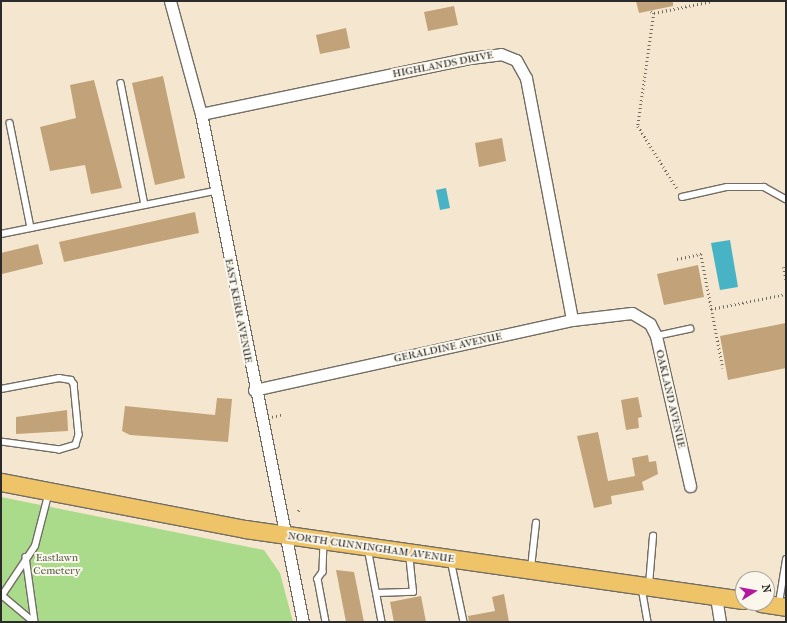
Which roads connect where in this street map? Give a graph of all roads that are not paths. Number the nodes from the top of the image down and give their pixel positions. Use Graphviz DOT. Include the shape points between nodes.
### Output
graph roads {
  1 [pos="170,1"];
  2 [pos="121,83"];
  3 [pos="201,114"];
  4 [pos="10,123"];
  5 [pos="214,191"];
  6 [pos="682,197"];
  7 [pos="786,200"];
  8 [pos="145,205"];
  9 [pos="31,228"];
  10 [pos="1,234"];
  11 [pos="642,318"];
  12 [pos="572,320"];
  13 [pos="690,329"];
  14 [pos="656,336"];
  15 [pos="1,388"];
  16 [pos="254,390"];
  17 [pos="1,442"];
  18 [pos="1,482"];
  19 [pos="690,486"];
  20 [pos="49,492"];
  21 [pos="536,523"];
  22 [pos="284,535"];
  23 [pos="653,536"];
  24 [pos="324,541"];
  25 [pos="368,548"];
  26 [pos="410,554"];
  27 [pos="26,556"];
  28 [pos="451,560"];
  29 [pos="786,560"];
  30 [pos="531,571"];
  31 [pos="645,587"];
  32 [pos="377,594"];
  33 [pos="2,597"];
  34 [pos="716,597"];
  35 [pos="735,599"];
  36 [pos="782,606"];
  37 [pos="34,622"];
  38 [pos="303,622"];
  39 [pos="326,622"];
  40 [pos="382,622"];
  41 [pos="464,622"];
  42 [pos="648,622"];
  43 [pos="720,622"];
  1 -- 3 [label="street, EAST KERR AVENUE"];
  2 -- 8 [label="lane"];
  3 -- 5 [label="street, EAST KERR AVENUE"];
  3 -- 12 [label="street, HIGHLANDS DRIVE" via="470,58 501,54 516,60 526,78"];
  4 -- 9 [label="lane"];
  5 -- 8 [label="lane"];
  5 -- 16 [label="street, EAST KERR AVENUE"];
  6 -- 7 [label="lane" via="727,187 764,187"];
  8 -- 9 [label="lane"];
  9 -- 10 [label="lane"];
  11 -- 12 [label="street, GERALDINE AVENUE" via="626,312"];
  11 -- 14 [label="street, OAKLAND AVENUE"];
  12 -- 16 [label="street, GERALDINE AVENUE"];
  13 -- 14 [label="lane"];
  14 -- 19 [label="street, OAKLAND AVENUE"];
  15 -- 17 [label="lane" via="66,377 71,380 74,384 79,435 76,445 60,450"];
  16 -- 22 [label="street, EAST KERR AVENUE"];
  18 -- 20 [label="main road, NORTH CUNNINGHAM AVENUE"];
  20 -- 22 [label="main road, NORTH CUNNINGHAM AVENUE"];
  20 -- 27 [label="lane" via="35,546"];
  21 -- 30 [label="lane"];
  22 -- 24 [label="main road, NORTH CUNNINGHAM AVENUE"];
  22 -- 38 [label="street, EAST KERR AVENUE"];
  23 -- 31 [label="lane"];
  24 -- 25 [label="main road, NORTH CUNNINGHAM AVENUE"];
  24 -- 39 [label="lane" via="323,572 318,579"];
  25 -- 26 [label="main road, NORTH CUNNINGHAM AVENUE"];
  25 -- 32 [label="lane"];
  26 -- 28 [label="main road, NORTH CUNNINGHAM AVENUE"];
  26 -- 32 [label="lane" via="413,592"];
  27 -- 33 [label="lane"];
  27 -- 37 [label="lane"];
  28 -- 30 [label="main road, NORTH CUNNINGHAM AVENUE"];
  28 -- 41 [label="lane"];
  29 -- 36 [label="lane"];
  30 -- 31 [label="main road, NORTH CUNNINGHAM AVENUE"];
  31 -- 34 [label="main road, NORTH CUNNINGHAM AVENUE"];
  31 -- 42 [label="lane"];
  32 -- 40 [label="lane"];
  33 -- 37 [label="lane"];
  34 -- 35 [label="main road, NORTH CUNNINGHAM AVENUE"];
  34 -- 43 [label="street"];
}
